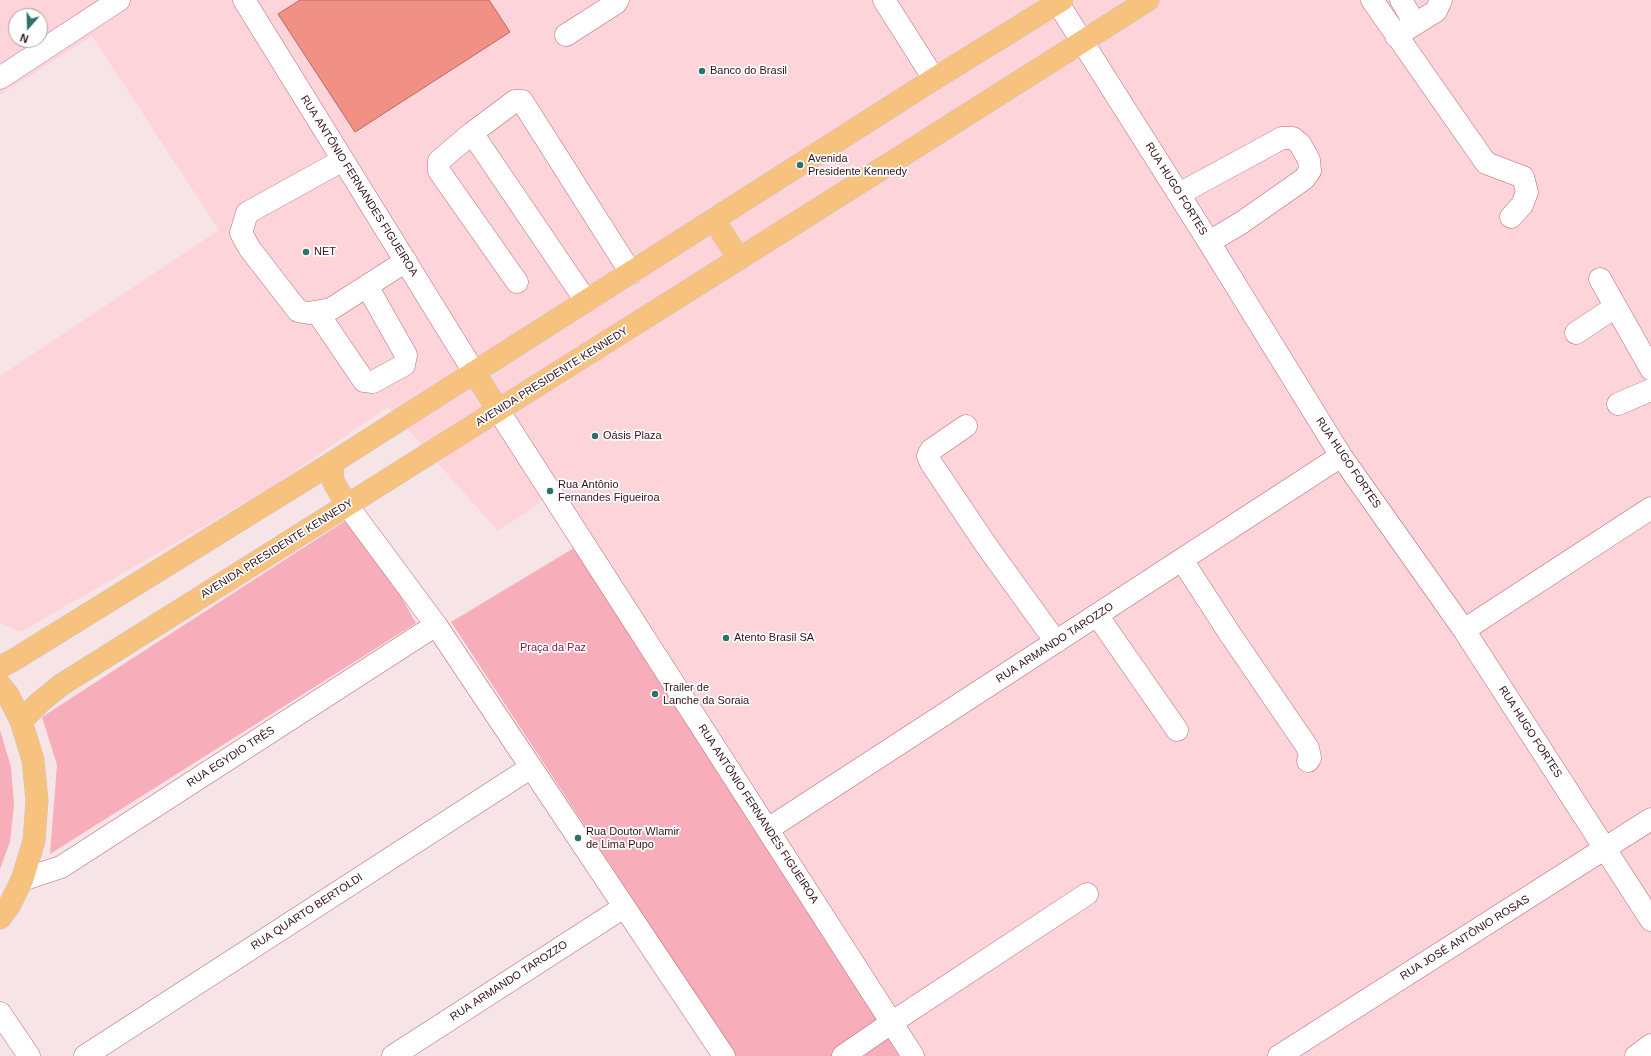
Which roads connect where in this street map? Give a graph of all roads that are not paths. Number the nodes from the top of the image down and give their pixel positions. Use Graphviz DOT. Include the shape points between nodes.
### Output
graph roads {
  1 [pos="119,0"];
  2 [pos="244,0"];
  3 [pos="618,0"];
  4 [pos="884,0"];
  5 [pos="1148,0"];
  6 [pos="1372,0"];
  7 [pos="1401,0"];
  8 [pos="1441,0"];
  9 [pos="1059,1"];
  10 [pos="1415,24"];
  11 [pos="566,35"];
  12 [pos="1396,36"];
  13 [pos="1082,41"];
  14 [pos="0,78"];
  15 [pos="934,79"];
  16 [pos="472,133"];
  17 [pos="343,160"];
  18 [pos="1179,194"];
  19 [pos="1511,217"];
  20 [pos="714,220"];
  21 [pos="1209,242"];
  22 [pos="739,259"];
  23 [pos="406,261"];
  24 [pos="631,273"];
  25 [pos="1600,279"];
  26 [pos="517,282"];
  27 [pos="367,286"];
  28 [pos="586,301"];
  29 [pos="1616,307"];
  30 [pos="317,312"];
  31 [pos="1576,333"];
  32 [pos="1651,370"];
  33 [pos="474,372"];
  34 [pos="1651,390"];
  35 [pos="1618,404"];
  36 [pos="498,410"];
  37 [pos="966,426"];
  38 [pos="1342,456"];
  39 [pos="332,462"];
  40 [pos="347,505"];
  41 [pos="1651,508"];
  42 [pos="1182,560"];
  43 [pos="1097,615"];
  44 [pos="436,625"];
  45 [pos="1464,630"];
  46 [pos="1056,642"];
  47 [pos="0,667"];
  48 [pos="0,685"];
  49 [pos="21,721"];
  50 [pos="1177,730"];
  51 [pos="1308,761"];
  52 [pos="530,768"];
  53 [pos="1651,819"];
  54 [pos="768,829"];
  55 [pos="1606,848"];
  56 [pos="22,880"];
  57 [pos="1087,894"];
  58 [pos="624,907"];
  59 [pos="0,918"];
  60 [pos="1651,920"];
  61 [pos="0,1013"];
  62 [pos="891,1023"];
  63 [pos="1651,1045"];
  64 [pos="717,1054"];
  65 [pos="29,1056"];
  66 [pos="85,1056"];
  67 [pos="394,1056"];
  68 [pos="843,1056"];
  69 [pos="912,1056"];
  70 [pos="1279,1056"];
  71 [pos="1636,1056"];
  1 -- 14 [label="street"];
  2 -- 17 [label="street, RUA ANTÔNIO FERNANDES FIGUEIROA"];
  3 -- 11 [label="street"];
  4 -- 15 [label="street"];
  5 -- 13 [label="main road, AVENIDA PRESIDENTE KENNEDY"];
  6 -- 12 [label="street"];
  7 -- 10 [label="street"];
  8 -- 10 [label="street" via="1436,12"];
  9 -- 13 [label="street, RUA HUGO FORTES"];
  9 -- 15 [label="main road"];
  10 -- 12 [label="street"];
  12 -- 19 [label="street" via="1486,163 1523,177 1527,192 1522,205"];
  13 -- 18 [label="street, RUA HUGO FORTES"];
  13 -- 22 [label="main road, AVENIDA PRESIDENTE KENNEDY"];
  15 -- 20 [label="main road"];
  16 -- 24 [label="street" via="515,101 522,101"];
  16 -- 26 [label="street" via="439,161 439,171"];
  16 -- 28 [label="street"];
  17 -- 23 [label="street, RUA ANTÔNIO FERNANDES FIGUEIROA"];
  17 -- 30 [label="street" via="247,213 241,233 250,249 298,311 309,314"];
  18 -- 21 [label="street, RUA HUGO FORTES"];
  18 -- 21 [label="street" via="1282,138 1293,138 1300,144 1309,160 1310,171 1304,179"];
  20 -- 22 [label="main road"];
  20 -- 24 [label="main road"];
  21 -- 38 [label="street, RUA HUGO FORTES"];
  22 -- 36 [label="main road, AVENIDA PRESIDENTE KENNEDY"];
  23 -- 27 [label="street"];
  23 -- 33 [label="street, RUA ANTÔNIO FERNANDES FIGUEIROA"];
  24 -- 28 [label="main road"];
  25 -- 29 [label="street"];
  27 -- 30 [label="street" via="331,309"];
  27 -- 30 [label="street" via="406,355 404,365 373,382 364,381"];
  28 -- 33 [label="main road"];
  29 -- 31 [label="street"];
  29 -- 32 [label="street"];
  33 -- 36 [label="main road"];
  33 -- 39 [label="main road"];
  34 -- 35 [label="street"];
  36 -- 40 [label="main road, AVENIDA PRESIDENTE KENNEDY"];
  36 -- 54 [label="street, RUA ANTÔNIO FERNANDES FIGUEIROA"];
  37 -- 46 [label="street" via="931,450 928,456 986,545"];
  38 -- 42 [label="street, RUA ARMANDO TAROZZO"];
  38 -- 45 [label="street, RUA HUGO FORTES"];
  39 -- 40 [label="main road" via="332,481"];
  39 -- 47 [label="main road"];
  40 -- 44 [label="street"];
  40 -- 49 [label="main road, AVENIDA PRESIDENTE KENNEDY" via="61,685"];
  41 -- 45 [label="street"];
  42 -- 43 [label="street, RUA ARMANDO TAROZZO"];
  42 -- 51 [label="street" via="1308,748"];
  43 -- 46 [label="street, RUA ARMANDO TAROZZO"];
  43 -- 50 [label="street"];
  44 -- 52 [label="street"];
  44 -- 56 [label="street, RUA EGYDIO TRÊS" via="61,867"];
  45 -- 55 [label="street, RUA HUGO FORTES"];
  46 -- 54 [label="street, RUA ARMANDO TAROZZO"];
  48 -- 49 [label="main road"];
  49 -- 56 [label="main road" via="33,760 38,800 34,841"];
  52 -- 58 [label="street"];
  52 -- 66 [label="street, RUA QUARTO BERTOLDI"];
  53 -- 55 [label="street, RUA JOSÉ ANTÔNIO ROSAS"];
  54 -- 62 [label="street, RUA ANTÔNIO FERNANDES FIGUEIROA"];
  55 -- 60 [label="street, RUA HUGO FORTES"];
  55 -- 70 [label="street, RUA JOSÉ ANTÔNIO ROSAS"];
  56 -- 59 [label="main road"];
  57 -- 62 [label="street"];
  58 -- 64 [label="street"];
  58 -- 67 [label="street, RUA ARMANDO TAROZZO"];
  61 -- 65 [label="street"];
  62 -- 68 [label="street"];
  62 -- 69 [label="street, RUA ANTÔNIO FERNANDES FIGUEIROA"];
  63 -- 71 [label="street"];
}
